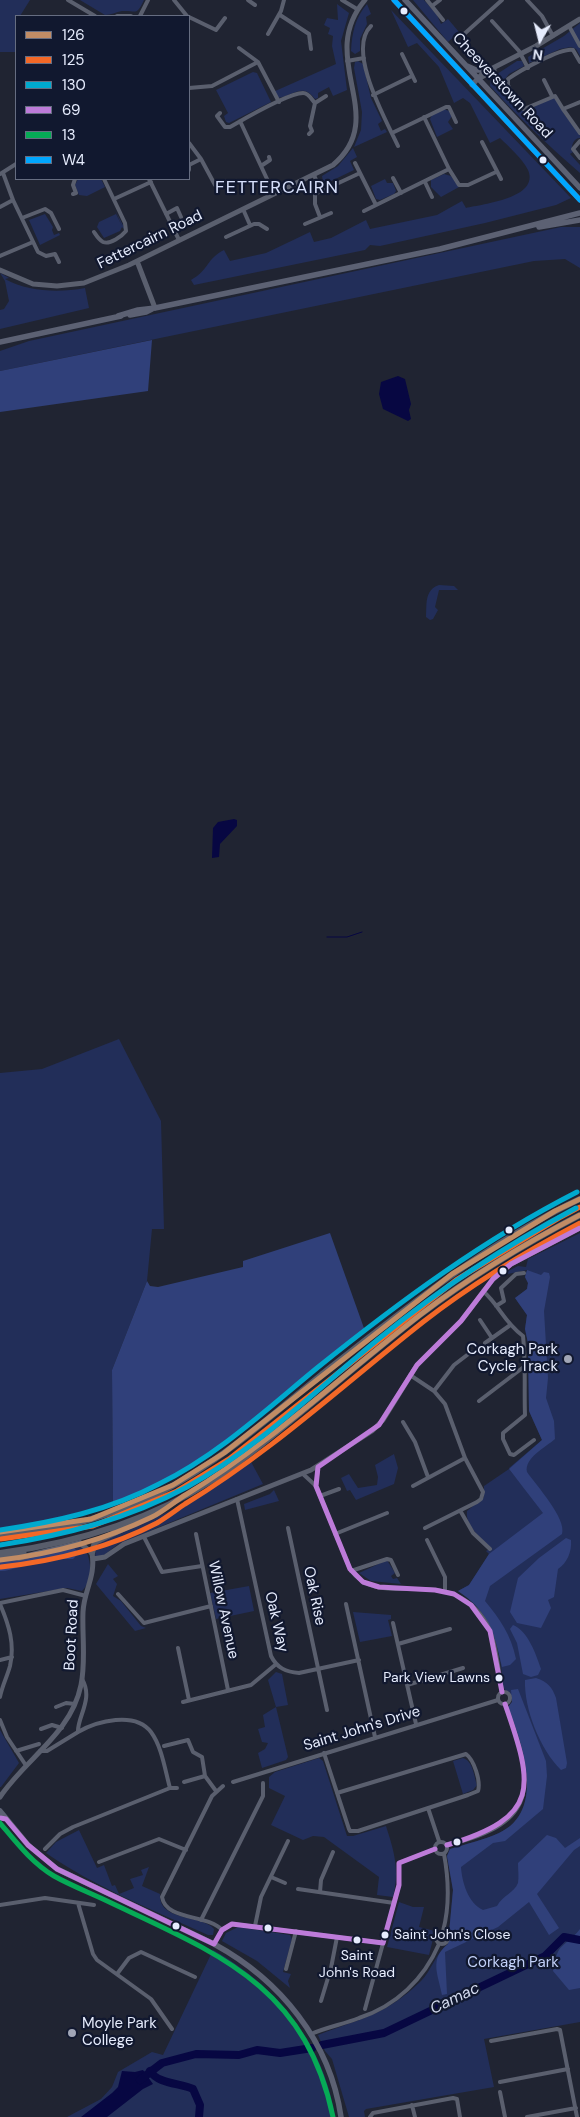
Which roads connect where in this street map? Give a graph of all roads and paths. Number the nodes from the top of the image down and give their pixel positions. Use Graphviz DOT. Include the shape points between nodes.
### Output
graph roads {
  1 [pos="68,0"];
  2 [pos="148,0"];
  3 [pos="174,0"];
  4 [pos="248,0"];
  5 [pos="284,0"];
  6 [pos="342,0"];
  7 [pos="365,0"];
  8 [pos="394,0"];
  9 [pos="405,0"];
  10 [pos="427,0"];
  11 [pos="440,0"];
  12 [pos="502,0"];
  13 [pos="527,0"];
  14 [pos="255,5"];
  15 [pos="432,6"];
  16 [pos="357,9"];
  17 [pos="92,15"];
  18 [pos="140,15"];
  19 [pos="186,15"];
  20 [pos="280,15"];
  21 [pos="190,18"];
  22 [pos="225,18"];
  23 [pos="580,19"];
  24 [pos="444,20"];
  25 [pos="492,21"];
  26 [pos="372,26"];
  27 [pos="569,26"];
  28 [pos="268,34"];
  29 [pos="464,35"];
  30 [pos="553,36"];
  31 [pos="580,46"];
  32 [pos="238,48"];
  33 [pos="311,49"];
  34 [pos="402,54"];
  35 [pos="521,54"];
  36 [pos="364,58"];
  37 [pos="347,61"];
  38 [pos="258,62"];
  39 [pos="580,62"];
  40 [pos="463,64"];
  41 [pos="498,66"];
  42 [pos="528,68"];
  43 [pos="488,70"];
  44 [pos="412,76"];
  45 [pos="478,79"];
  46 [pos="544,80"];
  47 [pos="415,81"];
  48 [pos="472,85"];
  49 [pos="190,88"];
  50 [pos="326,96"];
  51 [pos="373,96"];
  52 [pos="552,96"];
  53 [pos="279,102"];
  54 [pos="580,102"];
  55 [pos="315,103"];
  56 [pos="563,109"];
  57 [pos="220,113"];
  58 [pos="424,117"];
  59 [pos="240,121"];
  60 [pos="456,122"];
  61 [pos="392,133"];
  62 [pos="580,133"];
  63 [pos="309,134"];
  64 [pos="580,141"];
  65 [pos="482,142"];
  66 [pos="190,144"];
  67 [pos="398,146"];
  68 [pos="269,157"];
  69 [pos="580,158"];
  70 [pos="202,159"];
  71 [pos="355,163"];
  72 [pos="15,165"];
  73 [pos="190,165"];
  74 [pos="261,166"];
  75 [pos="449,170"];
  76 [pos="566,171"];
  77 [pos="496,172"];
  78 [pos="360,173"];
  79 [pos="2,174"];
  80 [pos="314,175"];
  81 [pos="393,178"];
  82 [pos="501,179"];
  83 [pos="75,180"];
  84 [pos="104,180"];
  85 [pos="150,180"];
  86 [pos="226,181"];
  87 [pos="580,181"];
  88 [pos="425,182"];
  89 [pos="580,188"];
  90 [pos="321,192"];
  91 [pos="401,193"];
  92 [pos="73,194"];
  93 [pos="274,194"];
  94 [pos="432,197"];
  95 [pos="114,199"];
  96 [pos="14,200"];
  97 [pos="580,200"];
  98 [pos="376,205"];
  99 [pos="0,207"];
  100 [pos="243,209"];
  101 [pos="364,211"];
  102 [pos="331,213"];
  103 [pos="166,214"];
  104 [pos="580,214"];
  105 [pos="181,217"];
  106 [pos="320,217"];
  107 [pos="22,218"];
  108 [pos="580,221"];
  109 [pos="305,224"];
  110 [pos="250,226"];
  111 [pos="532,227"];
  112 [pos="59,230"];
  113 [pos="267,230"];
  114 [pos="94,232"];
  115 [pos="226,237"];
  116 [pos="179,240"];
  117 [pos="33,242"];
  118 [pos="0,256"];
  119 [pos="137,261"];
  120 [pos="59,262"];
  121 [pos="0,270"];
  122 [pos="154,309"];
  123 [pos="0,344"];
  124 [pos="580,1199"];
  125 [pos="580,1215"];
  126 [pos="580,1228"];
  127 [pos="524,1273"];
  128 [pos="484,1291"];
  129 [pos="496,1306"];
  130 [pos="480,1320"];
  131 [pos="509,1326"];
  132 [pos="492,1338"];
  133 [pos="485,1343"];
  134 [pos="470,1352"];
  135 [pos="525,1366"];
  136 [pos="410,1375"];
  137 [pos="434,1390"];
  138 [pos="479,1401"];
  139 [pos="403,1422"];
  140 [pos="534,1440"];
  141 [pos="465,1458"];
  142 [pos="318,1466"];
  143 [pos="303,1474"];
  144 [pos="428,1477"];
  145 [pos="316,1486"];
  146 [pos="413,1486"];
  147 [pos="339,1488"];
  148 [pos="320,1496"];
  149 [pos="237,1500"];
  150 [pos="168,1505"];
  151 [pos="461,1512"];
  152 [pos="387,1513"];
  153 [pos="91,1519"];
  154 [pos="288,1528"];
  155 [pos="425,1528"];
  156 [pos="0,1532"];
  157 [pos="99,1532"];
  158 [pos="196,1534"];
  159 [pos="335,1534"];
  160 [pos="144,1536"];
  161 [pos="0,1538"];
  162 [pos="427,1540"];
  163 [pos="80,1543"];
  164 [pos="490,1550"];
  165 [pos="0,1552"];
  166 [pos="92,1556"];
  167 [pos="0,1559"];
  168 [pos="202,1566"];
  169 [pos="351,1571"];
  170 [pos="398,1575"];
  171 [pos="447,1591"];
  172 [pos="118,1594"];
  173 [pos="86,1596"];
  174 [pos="0,1604"];
  175 [pos="346,1604"];
  176 [pos="211,1606"];
  177 [pos="393,1623"];
  178 [pos="450,1629"];
  179 [pos="398,1644"];
  180 [pos="178,1648"];
  181 [pos="12,1656"];
  182 [pos="0,1660"];
  183 [pos="359,1660"];
  184 [pos="275,1665"];
  185 [pos="463,1668"];
  186 [pos="318,1669"];
  187 [pos="82,1678"];
  188 [pos="407,1684"];
  189 [pos="228,1690"];
  190 [pos="502,1692"];
  191 [pos="0,1697"];
  192 [pos="189,1700"];
  193 [pos="498,1700"];
  194 [pos="183,1702"];
  195 [pos="75,1704"];
  196 [pos="505,1704"];
  197 [pos="56,1707"];
  198 [pos="327,1710"];
  199 [pos="0,1723"];
  200 [pos="416,1724"];
  201 [pos="62,1728"];
  202 [pos="41,1729"];
  203 [pos="78,1732"];
  204 [pos="374,1737"];
  205 [pos="39,1744"];
  206 [pos="164,1746"];
  207 [pos="16,1751"];
  208 [pos="40,1751"];
  209 [pos="324,1753"];
  210 [pos="26,1764"];
  211 [pos="205,1776"];
  212 [pos="184,1782"];
  213 [pos="233,1782"];
  214 [pos="263,1783"];
  215 [pos="223,1786"];
  216 [pos="170,1788"];
  217 [pos="177,1788"];
  218 [pos="2,1791"];
  219 [pos="216,1791"];
  220 [pos="337,1793"];
  221 [pos="0,1797"];
  222 [pos="428,1808"];
  223 [pos="0,1811"];
  224 [pos="3,1819"];
  225 [pos="288,1841"];
  226 [pos="439,1842"];
  227 [pos="448,1846"];
  228 [pos="45,1849"];
  229 [pos="186,1850"];
  230 [pos="435,1850"];
  231 [pos="333,1852"];
  232 [pos="444,1854"];
  233 [pos="99,1862"];
  234 [pos="271,1877"];
  235 [pos="285,1883"];
  236 [pos="298,1889"];
  237 [pos="320,1892"];
  238 [pos="78,1903"];
  239 [pos="394,1903"];
  240 [pos="0,1905"];
  241 [pos="94,1905"];
  242 [pos="201,1920"];
  243 [pos="255,1926"];
  244 [pos="222,1930"];
  245 [pos="296,1931"];
  246 [pos="443,1931"];
  247 [pos="337,1937"];
  248 [pos="383,1943"];
  249 [pos="214,1944"];
  250 [pos="440,1944"];
  251 [pos="286,1969"];
  252 [pos="117,1974"];
  253 [pos="195,1977"];
  254 [pos="321,2001"];
  255 [pos="365,2009"];
  256 [pos="172,2029"];
  257 [pos="311,2034"];
  258 [pos="491,2042"];
  259 [pos="568,2069"];
  260 [pos="500,2082"];
  261 [pos="500,2092"];
  262 [pos="412,2105"];
  263 [pos="576,2108"];
  264 [pos="341,2117"];
  265 [pos="370,2117"];
  266 [pos="414,2117"];
  267 [pos="460,2117"];
  268 [pos="505,2117"];
  269 [pos="527,2117"];
  270 [pos="578,2117"];
  1 -- 17 [label="street"];
  2 -- 18 [label="street"];
  3 -- 19 [label="street"];
  4 -- 14 [label="street"];
  5 -- 20 [label="street"];
  6 -- 16 [label="street"];
  7 -- 16 [label="street, Fettercairn Road"];
  8 -- 48 [label="main road, Cheeverstown Road"];
  9 -- 40 [label="main road, Cheeverstown Road"];
  10 -- 15 [label="street"];
  11 -- 15 [label="street"];
  12 -- 29 [label="street"];
  13 -- 30 [label="street" via="542,16"];
  15 -- 24 [label="street"];
  16 -- 37 [label="street, Fettercairn Road" via="346,38"];
  20 -- 28 [label="street"];
  20 -- 33 [label="street" via="309,34"];
  21 -- 22 [label="street" via="216,30"];
  23 -- 27 [label="street"];
  25 -- 35 [label="street"];
  26 -- 36 [label="street" via="364,39"];
  27 -- 30 [label="street"];
  27 -- 31 [label="street"];
  30 -- 35 [label="street"];
  32 -- 38 [label="street"];
  34 -- 44 [label="street"];
  35 -- 41 [label="street"];
  35 -- 42 [label="street"];
  36 -- 37 [label="street"];
  36 -- 51 [label="street"];
  37 -- 80 [label="street, Fettercairn Road" via="356,107 354,134 339,160"];
  38 -- 49 [label="street" via="212,86"];
  38 -- 53 [label="street"];
  39 -- 42 [label="street" via="568,49"];
  40 -- 43 [label="main road" via="476,70"];
  40 -- 45 [label="main road, Cheeverstown Road"];
  41 -- 43 [label="street"];
  41 -- 45 [label="street"];
  42 -- 52 [label="street" via="508,79 519,108 524,110"];
  43 -- 45 [label="street"];
  44 -- 47 [label="street"];
  44 -- 51 [label="street"];
  45 -- 48 [label="street"];
  45 -- 76 [label="main road, Cheeverstown Road"];
  46 -- 52 [label="street"];
  48 -- 97 [label="main road, Cheeverstown Road"];
  50 -- 55 [label="street"];
  51 -- 61 [label="street"];
  52 -- 56 [label="street"];
  53 -- 55 [label="street" via="304,93"];
  53 -- 59 [label="street"];
  54 -- 56 [label="street"];
  55 -- 63 [label="street"];
  56 -- 62 [label="street"];
  57 -- 59 [label="street" via="217,116 225,127"];
  58 -- 60 [label="street" via="449,107"];
  58 -- 61 [label="street"];
  58 -- 75 [label="street"];
  59 -- 74 [label="street"];
  61 -- 67 [label="street"];
  64 -- 69 [label="street" via="573,149"];
  65 -- 77 [label="street"];
  66 -- 70 [label="street"];
  68 -- 74 [label="street" via="270,160"];
  70 -- 73 [label="street"];
  70 -- 86 [label="street" via="215,184 218,186"];
  71 -- 78 [label="street"];
  72 -- 79 [label="street"];
  74 -- 93 [label="street"];
  75 -- 77 [label="street" via="456,182 463,186"];
  75 -- 88 [label="street"];
  76 -- 87 [label="main road"];
  76 -- 89 [label="main road, Cheeverstown Road"];
  77 -- 82 [label="street"];
  78 -- 90 [label="street"];
  78 -- 98 [label="street"];
  79 -- 96 [label="street"];
  80 -- 90 [label="street"];
  80 -- 93 [label="street, Fettercairn Road"];
  81 -- 91 [label="street"];
  83 -- 92 [label="street" via="76,193"];
  84 -- 95 [label="street"];
  85 -- 95 [label="street"];
  85 -- 103 [label="street"];
  88 -- 91 [label="street"];
  88 -- 94 [label="street"];
  90 -- 106 [label="street" via="314,199"];
  91 -- 98 [label="street"];
  93 -- 100 [label="street, Fettercairn Road"];
  95 -- 114 [label="street" via="125,223 125,234 108,242 100,240"];
  96 -- 99 [label="street"];
  96 -- 107 [label="street"];
  98 -- 101 [label="street"];
  100 -- 110 [label="street"];
  100 -- 116 [label="street, Fettercairn Road"];
  102 -- 106 [label="street"];
  103 -- 105 [label="street" via="177,208"];
  103 -- 116 [label="street"];
  104 -- 111 [label="main road"];
  106 -- 109 [label="street"];
  107 -- 112 [label="street" via="45,209 51,213"];
  107 -- 117 [label="street"];
  108 -- 111 [label="main road"];
  110 -- 113 [label="street" via="259,224"];
  110 -- 115 [label="street"];
  111 -- 122 [label="main road"];
  116 -- 119 [label="street, Fettercairn Road"];
  117 -- 118 [label="street"];
  117 -- 120 [label="street" via="41,255 55,254"];
  119 -- 121 [label="street, Fettercairn Road" via="70,286 33,284"];
  119 -- 122 [label="street"];
  122 -- 123 [label="main road" via="139,309"];
  124 -- 153 [label="highway" via="452,1274 197,1471 160,1492"];
  125 -- 150 [label="highway" via="469,1279 231,1467"];
  126 -- 128 [label="street" via="511,1264 492,1279"];
  127 -- 129 [label="street" via="516,1274 502,1288 504,1301"];
  128 -- 129 [label="street"];
  128 -- 136 [label="street"];
  129 -- 131 [label="street"];
  130 -- 132 [label="street"];
  131 -- 132 [label="street"];
  131 -- 135 [label="street" via="523,1336"];
  132 -- 133 [label="street"];
  134 -- 137 [label="street" via="454,1365"];
  135 -- 138 [label="street"];
  135 -- 140 [label="street" via="525,1414 503,1433 503,1439 510,1454 514,1455"];
  136 -- 137 [label="street"];
  136 -- 142 [label="street" via="379,1425"];
  137 -- 141 [label="street" via="445,1404"];
  139 -- 144 [label="street" via="415,1442"];
  141 -- 144 [label="street"];
  141 -- 151 [label="street" via="483,1495"];
  142 -- 143 [label="street"];
  142 -- 145 [label="street"];
  143 -- 145 [label="street"];
  143 -- 149 [label="street"];
  144 -- 146 [label="street"];
  145 -- 148 [label="street"];
  147 -- 148 [label="street"];
  148 -- 159 [label="street"];
  149 -- 160 [label="street"];
  149 -- 184 [label="street, Oak Way" via="270,1656"];
  150 -- 157 [label="highway"];
  150 -- 166 [label="highway" via="149,1518 95,1542"];
  151 -- 155 [label="street"];
  151 -- 164 [label="street" via="473,1532"];
  152 -- 159 [label="street"];
  153 -- 156 [label="highway"];
  153 -- 161 [label="highway" via="37,1533"];
  154 -- 186 [label="street, Oak Rise"];
  157 -- 165 [label="highway" via="59,1543"];
  157 -- 167 [label="highway" via="60,1546"];
  158 -- 168 [label="street, Willow Avenue"];
  159 -- 169 [label="street"];
  160 -- 166 [label="street" via="119,1546 104,1557"];
  160 -- 168 [label="street" via="162,1572"];
  162 -- 171 [label="street" via="446,1577"];
  163 -- 166 [label="street"];
  163 -- 167 [label="main road" via="30,1556"];
  166 -- 173 [label="street, Boot Road" via="92,1576"];
  168 -- 176 [label="street, Willow Avenue"];
  169 -- 170 [label="street" via="387,1559 391,1560"];
  169 -- 171 [label="street" via="371,1586"];
  171 -- 190 [label="street" via="464,1599 488,1626"];
  172 -- 176 [label="street" via="144,1623"];
  173 -- 174 [label="street" via="63,1590"];
  173 -- 187 [label="street, Boot Road"];
  174 -- 181 [label="street" via="9,1624"];
  175 -- 183 [label="street"];
  176 -- 189 [label="street, Willow Avenue"];
  177 -- 179 [label="street"];
  178 -- 179 [label="street"];
  179 -- 188 [label="street"];
  180 -- 192 [label="street"];
  181 -- 182 [label="street"];
  181 -- 191 [label="street"];
  183 -- 186 [label="street, Oak Way"];
  183 -- 204 [label="street"];
  184 -- 186 [label="street, Oak Way" via="290,1672"];
  184 -- 189 [label="street" via="255,1683"];
  185 -- 188 [label="street"];
  186 -- 198 [label="street, Oak Rise"];
  187 -- 195 [label="street, Boot Road"];
  187 -- 203 [label="street" via="85,1709"];
  188 -- 200 [label="street"];
  189 -- 192 [label="street"];
  190 -- 193 [label="street"];
  190 -- 196 [label="street" via="510,1697"];
  192 -- 194 [label="street"];
  193 -- 196 [label="street"];
  193 -- 200 [label="street, Saint John's Drive"];
  195 -- 197 [label="street" via="66,1702"];
  195 -- 201 [label="street, Boot Road"];
  196 -- 227 [label="street" via="524,1766 525,1784 519,1804 497,1829"];
  199 -- 207 [label="street"];
  200 -- 204 [label="street, Saint John's Drive"];
  201 -- 202 [label="street" via="52,1725"];
  201 -- 208 [label="street, Boot Road"];
  203 -- 208 [label="street" via="47,1751"];
  203 -- 216 [label="street" via="110,1721 130,1722 149,1730 156,1741"];
  204 -- 209 [label="street, Saint John's Drive"];
  205 -- 207 [label="street"];
  206 -- 211 [label="street" via="188,1740 193,1752 202,1757"];
  207 -- 210 [label="street"];
  208 -- 210 [label="street, Boot Road"];
  209 -- 213 [label="street, Saint John's Drive"];
  209 -- 220 [label="street"];
  210 -- 218 [label="street, Boot Road"];
  211 -- 212 [label="street"];
  211 -- 219 [label="street"];
  214 -- 242 [label="street" via="263,1796"];
  215 -- 219 [label="street"];
  216 -- 217 [label="street"];
  216 -- 228 [label="street" via="74,1827 60,1834"];
  218 -- 221 [label="street, Boot Road"];
  219 -- 229 [label="street"];
  220 -- 222 [label="street" via="350,1831"];
  220 -- 222 [label="street" via="468,1755 480,1786 478,1791"];
  222 -- 226 [label="street"];
  223 -- 224 [label="main road"];
  224 -- 249 [label="main road" via="57,1869"];
  225 -- 234 [label="street"];
  226 -- 227 [label="street"];
  226 -- 230 [label="street"];
  227 -- 232 [label="street"];
  229 -- 233 [label="street" via="159,1839"];
  229 -- 242 [label="street" via="164,1891 163,1901 172,1910"];
  230 -- 232 [label="street"];
  230 -- 239 [label="street" via="399,1863 400,1881"];
  231 -- 237 [label="street" via="321,1880"];
  232 -- 246 [label="street" via="449,1895"];
  234 -- 235 [label="street"];
  234 -- 243 [label="street" via="258,1907"];
  236 -- 237 [label="street"];
  237 -- 239 [label="street"];
  238 -- 240 [label="street" via="45,1898"];
  238 -- 241 [label="street"];
  238 -- 252 [label="street" via="93,1954"];
  239 -- 248 [label="street"];
  242 -- 244 [label="street" via="214,1922"];
  243 -- 244 [label="street" via="232,1924"];
  243 -- 245 [label="street"];
  244 -- 249 [label="street"];
  245 -- 247 [label="street"];
  245 -- 251 [label="street"];
  246 -- 250 [label="street" via="436,1935"];
  246 -- 250 [label="street" via="448,1940"];
  247 -- 248 [label="street"];
  247 -- 254 [label="street"];
  248 -- 255 [label="street"];
  249 -- 257 [label="main road" via="265,1979 294,2009"];
  250 -- 257 [label="street" via="416,1983 393,2002 371,2014"];
  252 -- 253 [label="street" via="129,1958 141,1952"];
  252 -- 256 [label="street" via="151,1999"];
  257 -- 264 [label="main road" via="328,2069"];
  258 -- 259 [label="street" via="557,2029 561,2034"];
  259 -- 260 [label="street"];
  259 -- 263 [label="street"];
  261 -- 268 [label="street"];
  262 -- 265 [label="street" via="373,2113"];
  262 -- 266 [label="street"];
  262 -- 267 [label="street" via="457,2099"];
  263 -- 269 [label="street"];
  263 -- 270 [label="street"];
}
